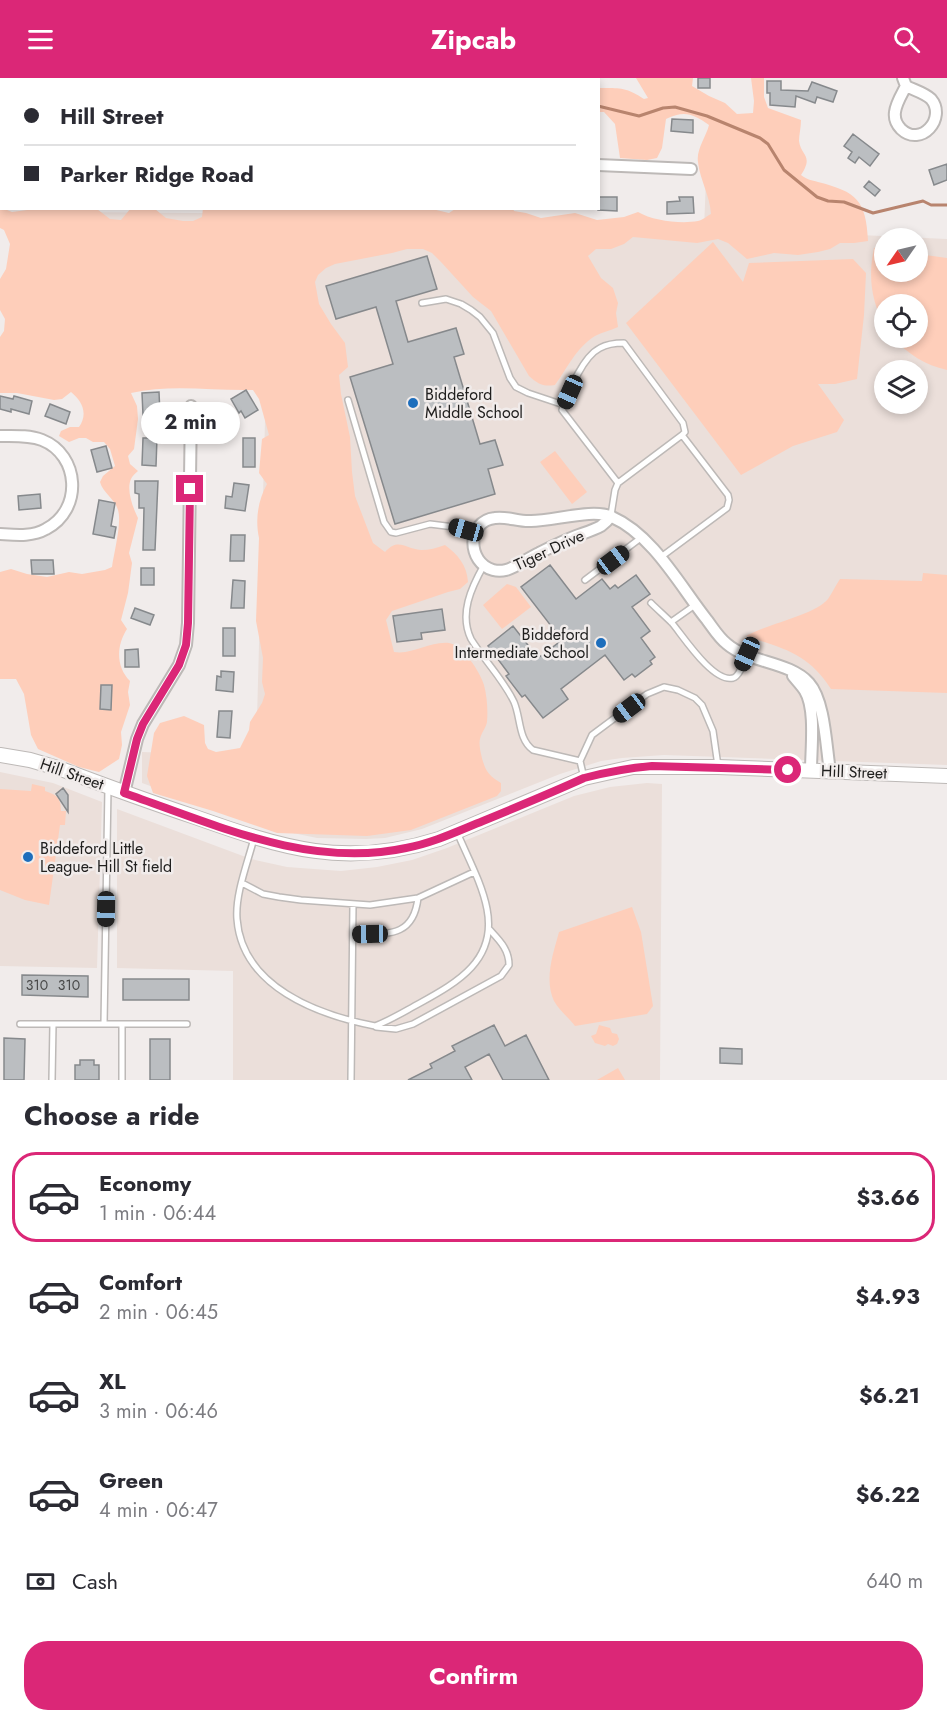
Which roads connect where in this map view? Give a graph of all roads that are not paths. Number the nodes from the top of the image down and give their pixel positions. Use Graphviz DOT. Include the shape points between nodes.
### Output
graph roads {
  1 [pos="904,82"];
  2 [pos="600,165"];
  3 [pos="691,169"];
  4 [pos="423,303"];
  5 [pos="348,400"];
  6 [pos="564,405"];
  7 [pos="191,406"];
  8 [pos="682,435"];
  9 [pos="0,436"];
  10 [pos="618,483"];
  11 [pos="611,516"];
  12 [pos="476,533"];
  13 [pos="0,534"];
  14 [pos="642,537"];
  15 [pos="660,558"];
  16 [pos="484,565"];
  17 [pos="585,580"];
  18 [pos="651,603"];
  19 [pos="694,604"];
  20 [pos="671,622"];
  21 [pos="747,654"];
  22 [pos="787,669"];
  23 [pos="0,755"];
  24 [pos="580,761"];
  25 [pos="718,767"];
  26 [pos="811,770"];
  27 [pos="830,771"];
  28 [pos="947,776"];
  29 [pos="584,778"];
  30 [pos="108,786"];
  31 [pos="124,793"];
  32 [pos="457,832"];
  33 [pos="254,838"];
  34 [pos="474,872"];
  35 [pos="242,883"];
  36 [pos="418,898"];
  37 [pos="352,904"];
  38 [pos="489,928"];
  39 [pos="352,934"];
  40 [pos="353,1022"];
  41 [pos="20,1024"];
  42 [pos="52,1024"];
  43 [pos="104,1024"];
  44 [pos="122,1024"];
  45 [pos="187,1024"];
  46 [pos="375,1026"];
  47 [pos="52,1080"];
  48 [pos="122,1080"];
  49 [pos="351,1080"];
  1 -- 1 [label="street" via="896,106 896,122 908,134 924,134 935,123 936,107 930,98"];
  2 -- 3 [label="street"];
  4 -- 6 [label="lane" via="446,299 471,310 493,333 516,387"];
  5 -- 12 [label="lane" via="384,522 391,532 430,524"];
  6 -- 8 [label="lane" via="587,358 601,347 624,343 683,423"];
  6 -- 10 [label="lane" via="562,410"];
  7 -- 31 [label="street" via="186,645 179,665 143,724"];
  8 -- 10 [label="lane"];
  8 -- 15 [label="lane" via="728,495 728,505"];
  9 -- 13 [label="street" via="33,437 55,447 69,466 73,482 69,505 55,524 32,534"];
  10 -- 11 [label="lane"];
  11 -- 12 [label="street, Tiger Drive" via="590,514 530,521 494,518 482,524"];
  11 -- 14 [label="street"];
  11 -- 16 [label="street, Tiger Drive" via="599,527 509,569 497,571"];
  12 -- 16 [label="street" via="473,548"];
  14 -- 15 [label="street"];
  14 -- 17 [label="lane"];
  15 -- 19 [label="street"];
  16 -- 24 [label="lane" via="466,614 471,639 507,689 527,745 533,750"];
  18 -- 20 [label="lane"];
  19 -- 20 [label="lane"];
  19 -- 21 [label="street" via="726,643"];
  20 -- 21 [label="lane" via="699,657 723,677 738,675"];
  21 -- 22 [label="street"];
  22 -- 26 [label="street" via="804,690 809,704"];
  22 -- 27 [label="street" via="809,683 816,694"];
  23 -- 30 [label="street, Hill Street" via="30,760"];
  24 -- 25 [label="lane" via="592,735 647,694 664,687 695,698 702,705 713,731"];
  24 -- 29 [label="lane"];
  25 -- 26 [label="street, Hill Street"];
  25 -- 29 [label="street, Hill Street" via="633,767"];
  26 -- 27 [label="street, Hill Street"];
  27 -- 28 [label="street, Hill Street"];
  29 -- 32 [label="street, Hill Street"];
  30 -- 31 [label="street, Hill Street"];
  30 -- 43 [label="lane"];
  31 -- 33 [label="street, Hill Street"];
  32 -- 33 [label="street, Hill Street" via="407,848 366,854 316,852"];
  32 -- 34 [label="lane"];
  33 -- 35 [label="lane"];
  34 -- 36 [label="lane"];
  34 -- 38 [label="lane"];
  35 -- 37 [label="lane" via="271,896"];
  35 -- 40 [label="lane" via="237,904 238,929 250,961 277,987 298,1000"];
  36 -- 37 [label="lane"];
  36 -- 39 [label="lane" via="409,922 400,931"];
  37 -- 39 [label="lane"];
  38 -- 46 [label="lane" via="477,962 461,979"];
  38 -- 46 [label="lane" via="508,953 509,965 501,976 412,1024 396,1029"];
  39 -- 40 [label="lane"];
  40 -- 46 [label="lane"];
  40 -- 49 [label="lane"];
  41 -- 42 [label="lane"];
  42 -- 43 [label="lane"];
  42 -- 47 [label="lane"];
  43 -- 44 [label="lane"];
  44 -- 45 [label="lane"];
  44 -- 48 [label="lane"];
}
